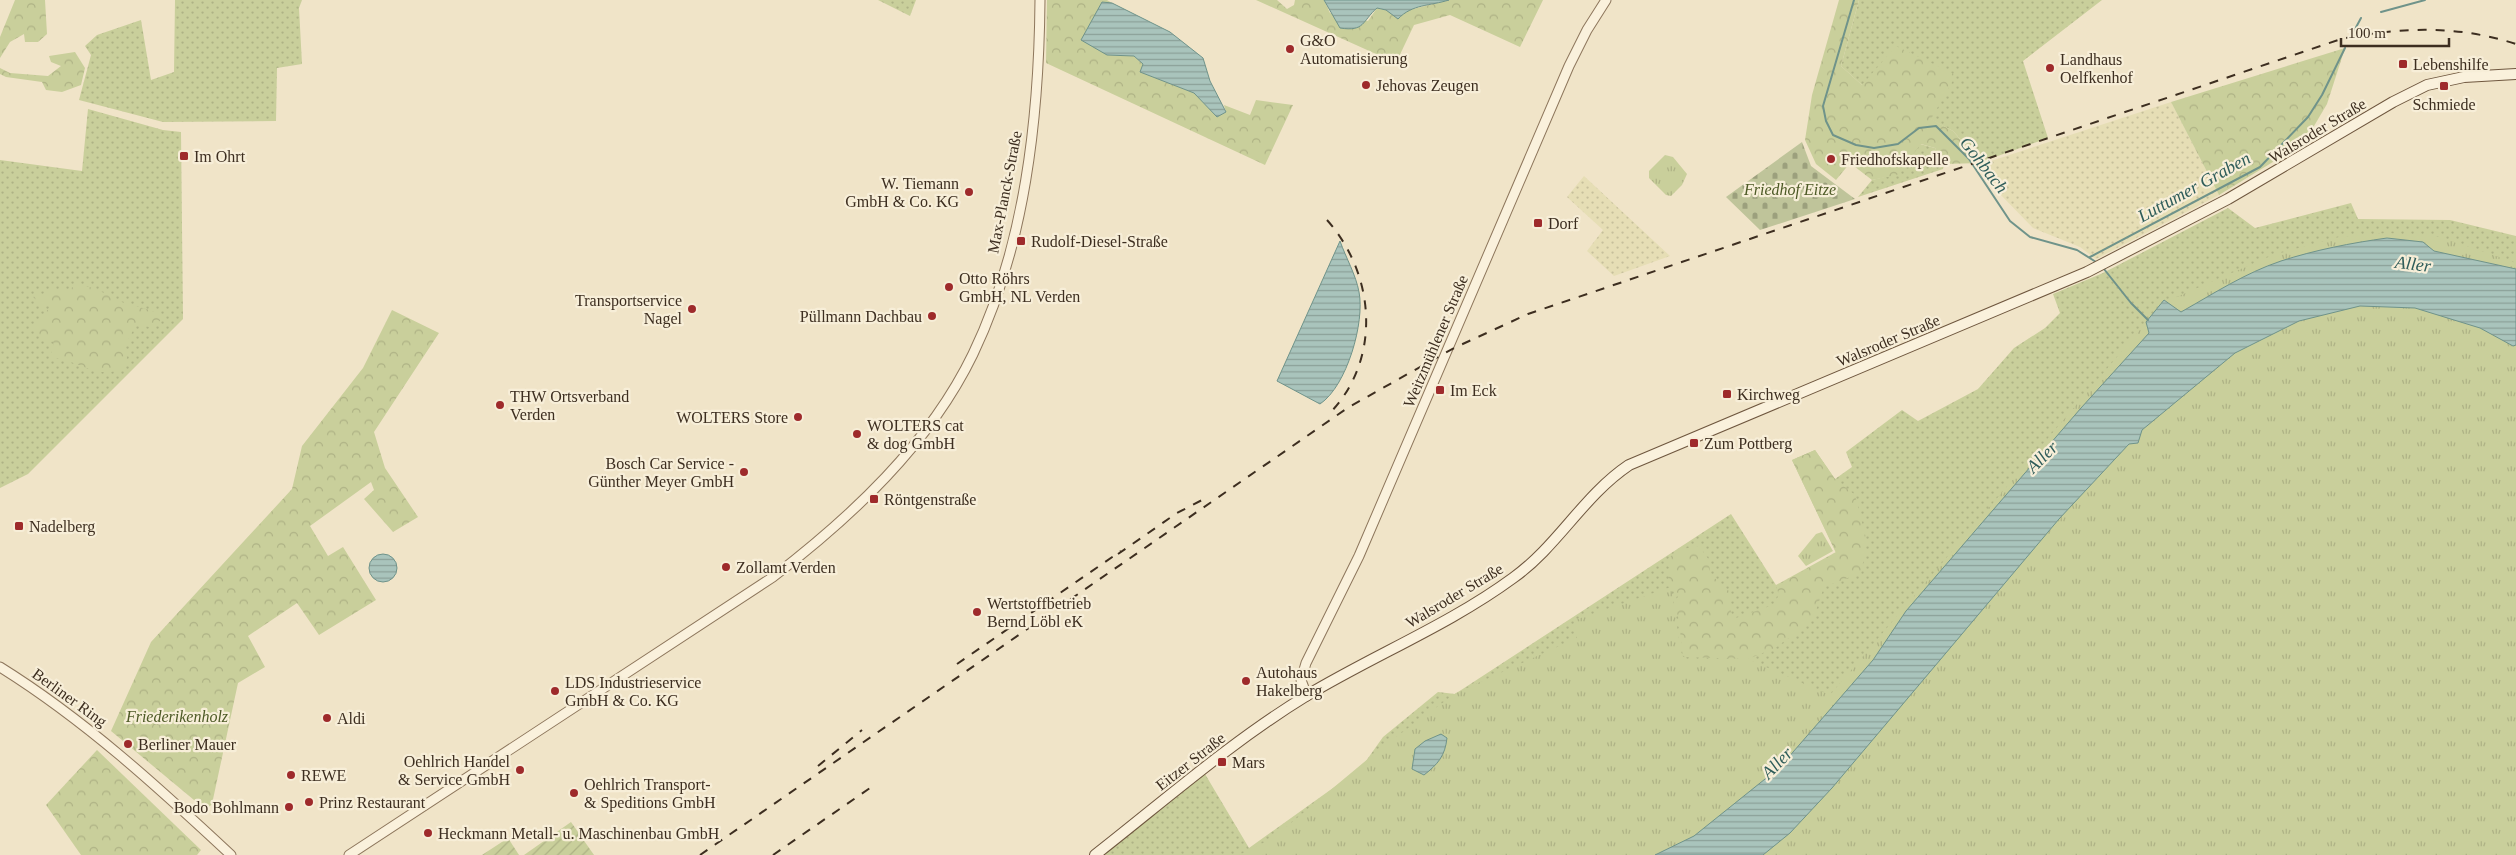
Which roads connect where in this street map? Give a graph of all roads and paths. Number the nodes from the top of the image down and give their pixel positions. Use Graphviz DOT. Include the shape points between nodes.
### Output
graph roads {
  1 [pos="1040,0"];
  2 [pos="1606,0"];
  3 [pos="2516,74"];
  4 [pos="0,666"];
  5 [pos="1307,696"];
  6 [pos="231,855"];
  7 [pos="349,855"];
  8 [pos="1095,855"];
  1 -- 7 [label="street, Max-Planck-Straße" via="1031,143 1018,216 999,287 973,354 952,391 892,470 822,540 773,577"];
  2 -- 5 [label="street, Weitzmühlener Straße" via="1569,66 1359,556 1306,663 1301,680"];
  3 -- 5 [label="main road, Walsroder Straße" via="2427,84 2221,203 2087,272 1629,465 1594,493 1540,555 1516,576 1481,601"];
  4 -- 6 [label="street, Berliner Ring" via="75,717"];
  5 -- 8 [label="main road, Eitzer Straße" via="1252,732"];
}
